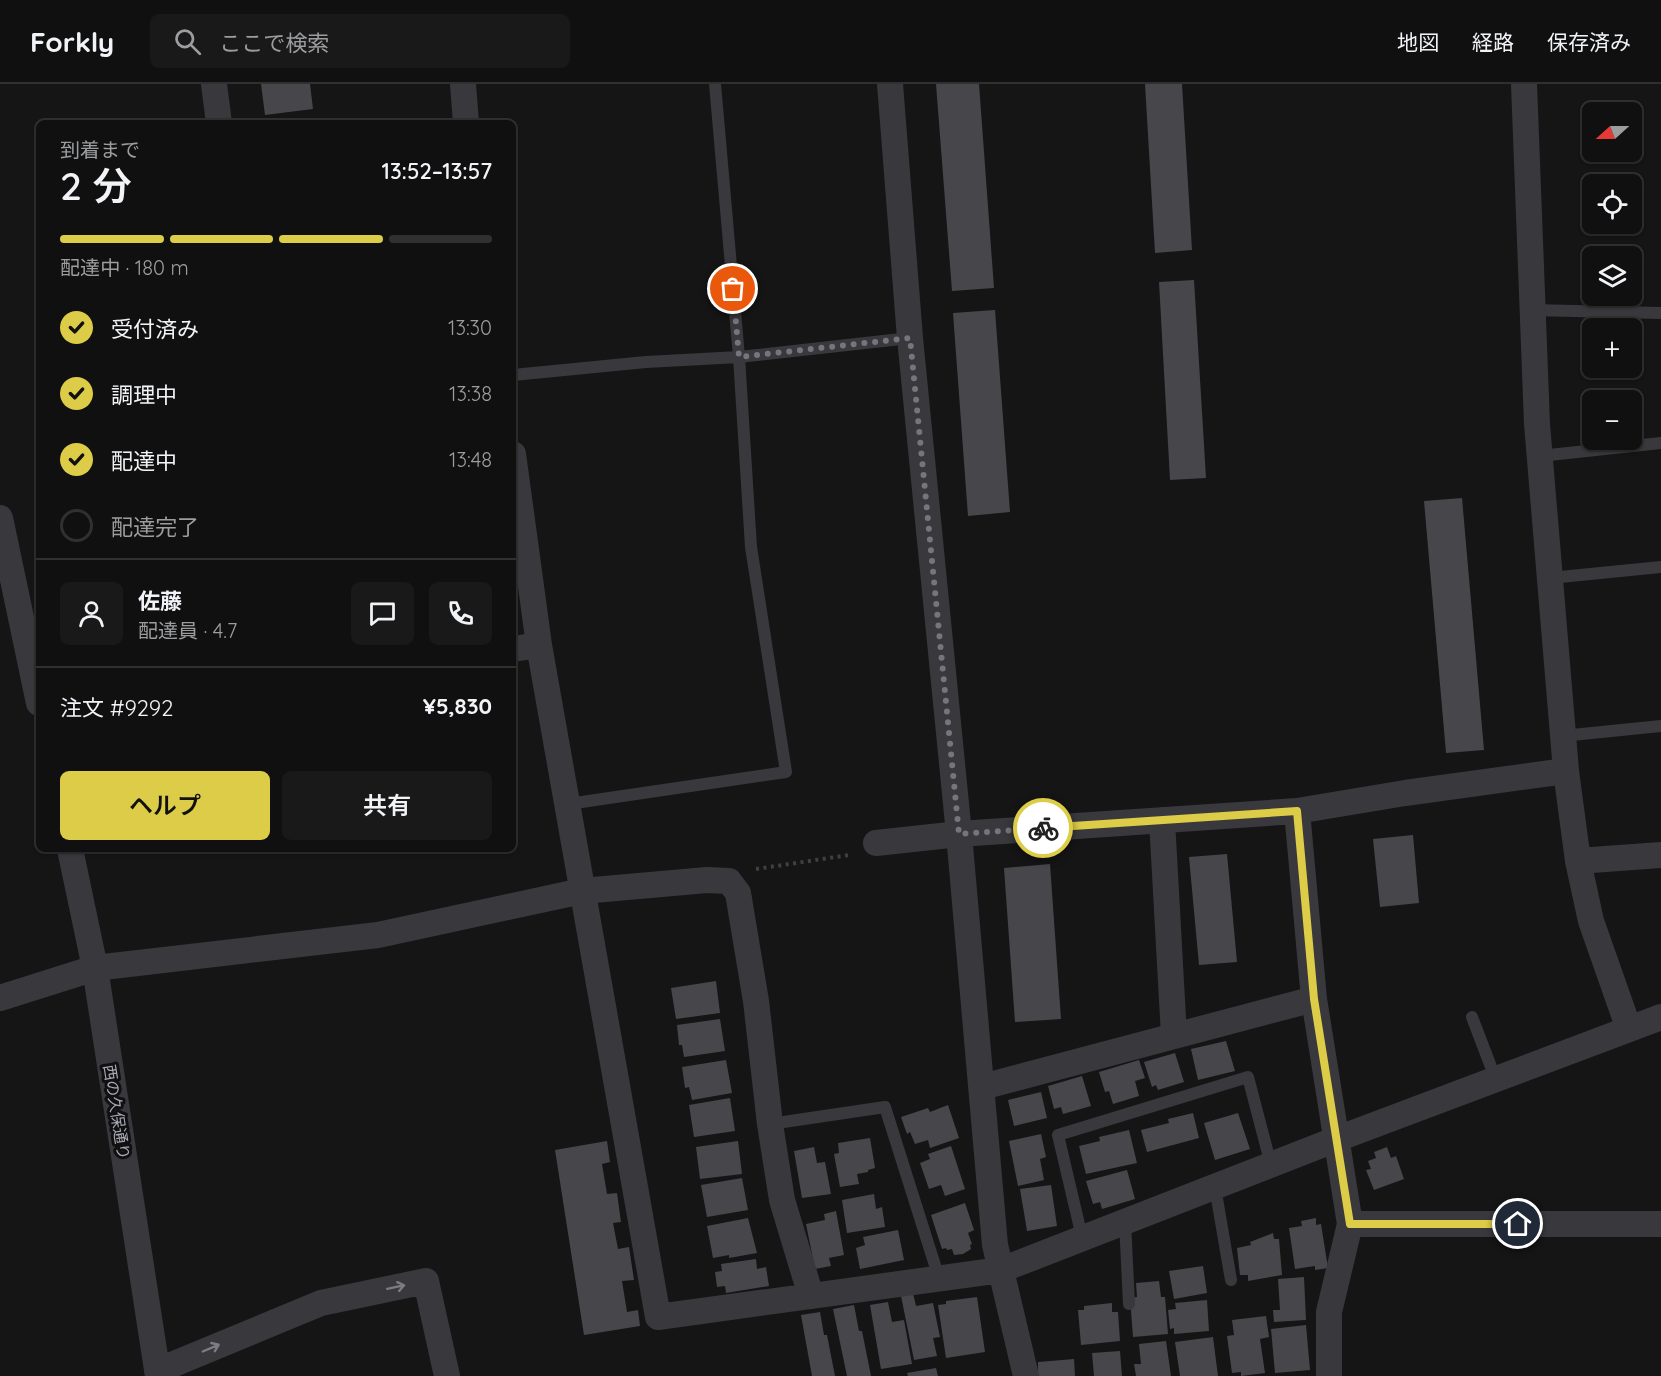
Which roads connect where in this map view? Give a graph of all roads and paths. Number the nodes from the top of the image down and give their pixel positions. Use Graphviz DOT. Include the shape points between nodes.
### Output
graph roads {
  1 [pos="214,84"];
  2 [pos="463,84"];
  3 [pos="715,84"];
  4 [pos="890,84"];
  5 [pos="1524,84"];
  6 [pos="219,120"];
  7 [pos="466,120"];
  8 [pos="1531,310"];
  9 [pos="1661,313"];
  10 [pos="910,338"];
  11 [pos="739,357"];
  12 [pos="516,375"];
  13 [pos="1661,442"];
  14 [pos="1540,456"];
  15 [pos="516,476"];
  16 [pos="0,518"];
  17 [pos="1661,567"];
  18 [pos="1550,578"];
  19 [pos="539,645"];
  20 [pos="516,649"];
  21 [pos="36,689"];
  22 [pos="1661,726"];
  23 [pos="1563,736"];
  24 [pos="1566,771"];
  25 [pos="568,804"];
  26 [pos="1297,811"];
  27 [pos="1162,820"];
  28 [pos="959,834"];
  29 [pos="876,843"];
  30 [pos="71,852"];
  31 [pos="1661,855"];
  32 [pos="1578,861"];
  33 [pos="729,881"];
  34 [pos="582,891"];
  35 [pos="95,968"];
  36 [pos="0,998"];
  37 [pos="1314,999"];
  38 [pos="1472,1017"];
  39 [pos="1661,1017"];
  40 [pos="1629,1029"];
  41 [pos="1174,1036"];
  42 [pos="1496,1080"];
  43 [pos="982,1087"];
  44 [pos="770,1124"];
  45 [pos="1337,1139"];
  46 [pos="1271,1165"];
  47 [pos="1215,1187"];
  48 [pos="1125,1222"];
  49 [pos="1350,1224"];
  50 [pos="1661,1224"];
  51 [pos="1082,1237"];
  52 [pos="1001,1270"];
  53 [pos="939,1278"];
  54 [pos="1231,1280"];
  55 [pos="811,1296"];
  56 [pos="1129,1304"];
  57 [pos="158,1373"];
  58 [pos="447,1376"];
  59 [pos="1026,1376"];
  60 [pos="1329,1376"];
  1 -- 6 [label="street"];
  2 -- 7 [label="street"];
  3 -- 11 [label="lane"];
  4 -- 10 [label="street"];
  5 -- 8 [label="street"];
  8 -- 9 [label="lane"];
  8 -- 14 [label="street"];
  10 -- 11 [label="lane"];
  10 -- 28 [label="street"];
  11 -- 12 [label="lane"];
  11 -- 25 [label="lane" via="751,547 786,772"];
  13 -- 14 [label="lane"];
  14 -- 18 [label="street"];
  15 -- 19 [label="street"];
  16 -- 21 [label="street"];
  17 -- 18 [label="lane"];
  18 -- 23 [label="street"];
  19 -- 20 [label="street"];
  19 -- 25 [label="street"];
  22 -- 23 [label="lane"];
  23 -- 24 [label="street"];
  24 -- 26 [label="street"];
  24 -- 32 [label="street"];
  25 -- 34 [label="street"];
  26 -- 27 [label="street"];
  26 -- 37 [label="street"];
  27 -- 28 [label="street"];
  27 -- 41 [label="street"];
  28 -- 29 [label="street"];
  28 -- 43 [label="street"];
  29 -- 33 [label="path" via="867,852 743,872"];
  30 -- 35 [label="street, 西の久保通り"];
  31 -- 32 [label="street"];
  32 -- 40 [label="street" via="1591,921"];
  33 -- 34 [label="street"];
  33 -- 44 [label="street" via="738,893 756,1001"];
  34 -- 35 [label="street" via="378,935"];
  34 -- 55 [label="street" via="658,1317"];
  35 -- 36 [label="street"];
  35 -- 57 [label="street, 西の久保通り"];
  37 -- 41 [label="street"];
  37 -- 45 [label="street"];
  38 -- 42 [label="lane"];
  39 -- 40 [label="street"];
  40 -- 42 [label="street"];
  41 -- 43 [label="street"];
  42 -- 45 [label="street"];
  43 -- 52 [label="street" via="995,1245"];
  44 -- 53 [label="lane" via="885,1107"];
  44 -- 55 [label="street" via="782,1200"];
  45 -- 46 [label="street"];
  45 -- 49 [label="street"];
  46 -- 47 [label="street"];
  46 -- 51 [label="lane" via="1248,1077 1058,1135"];
  47 -- 48 [label="street"];
  47 -- 54 [label="lane"];
  48 -- 51 [label="street"];
  48 -- 56 [label="lane"];
  49 -- 50 [label="street"];
  49 -- 60 [label="street" via="1329,1312"];
  51 -- 52 [label="street"];
  52 -- 53 [label="street"];
  52 -- 59 [label="street"];
  53 -- 55 [label="street"];
  57 -- 58 [label="street, one-way" via="321,1303 426,1281"];
}
